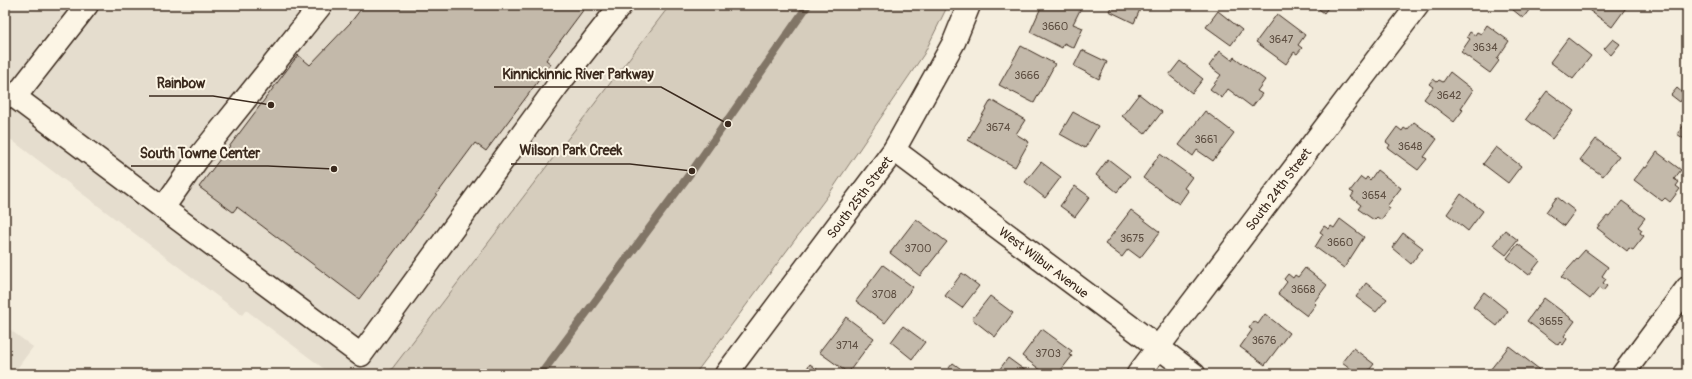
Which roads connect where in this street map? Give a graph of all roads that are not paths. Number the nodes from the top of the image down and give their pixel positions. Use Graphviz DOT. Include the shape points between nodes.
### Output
graph roads {
  1 [pos="87,5"];
  2 [pos="321,5"];
  3 [pos="621,5"];
  4 [pos="969,5"];
  5 [pos="1418,5"];
  6 [pos="10,94"];
  7 [pos="894,150"];
  8 [pos="162,208"];
  9 [pos="1687,288"];
  10 [pos="1158,347"];
  11 [pos="726,374"];
  12 [pos="1138,374"];
  13 [pos="1194,374"];
  14 [pos="1623,374"];
  1 -- 6 [label="street"];
  2 -- 8 [label="street"];
  3 -- 8 [label="street" via="558,85 361,355"];
  4 -- 7 [label="street, South 25th Street" via="954,42"];
  5 -- 10 [label="street, South 24th Street"];
  6 -- 8 [label="street"];
  7 -- 10 [label="street, West Wilbur Avenue"];
  7 -- 11 [label="street, South 25th Street"];
  9 -- 14 [label="street"];
  10 -- 12 [label="street, South 24th Street"];
  10 -- 13 [label="street, West Wilbur Avenue"];
}
